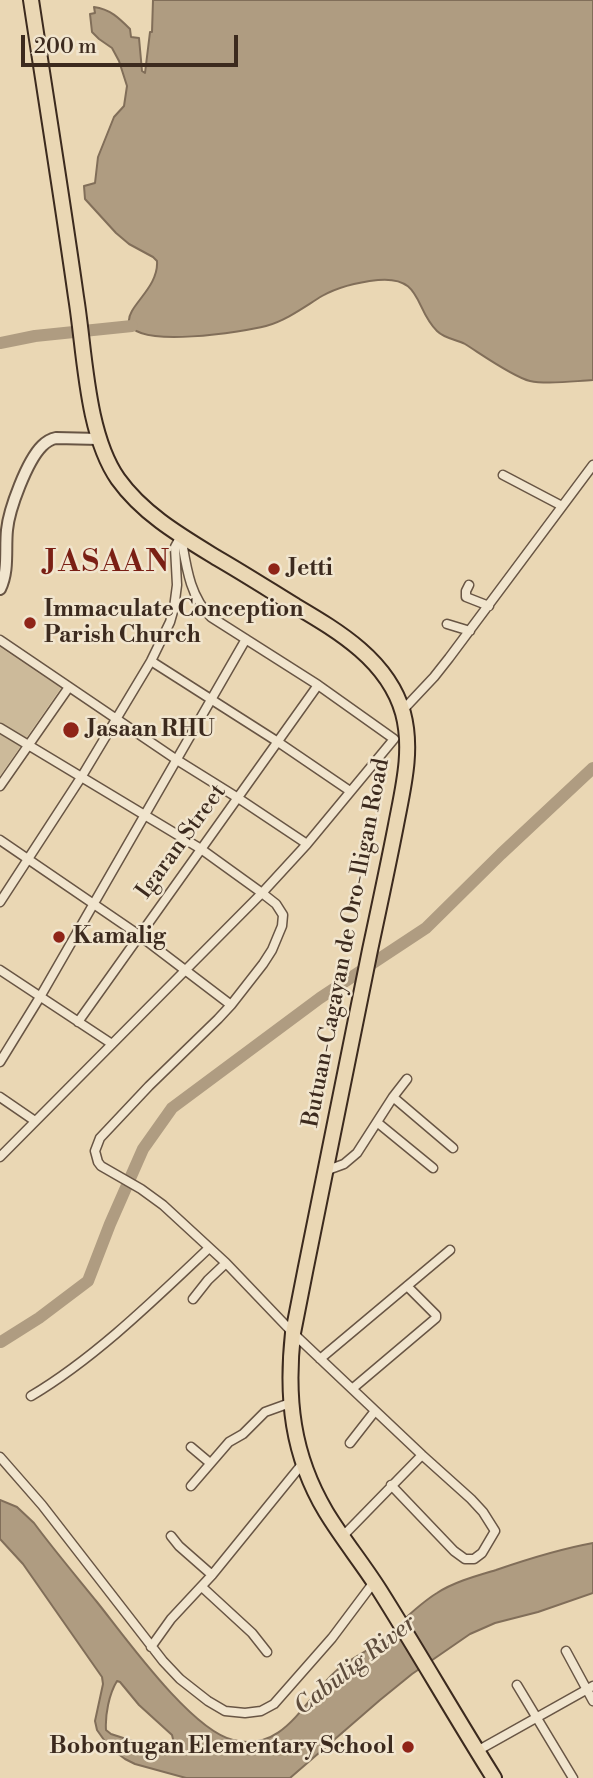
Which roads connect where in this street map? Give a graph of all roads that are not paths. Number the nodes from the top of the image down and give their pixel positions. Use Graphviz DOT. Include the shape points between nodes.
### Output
graph roads {
  1 [pos="31,0"];
  2 [pos="99,439"];
  3 [pos="593,465"];
  4 [pos="503,475"];
  5 [pos="562,506"];
  6 [pos="181,536"];
  7 [pos="203,549"];
  8 [pos="185,560"];
  9 [pos="469,585"];
  10 [pos="0,589"];
  11 [pos="489,606"];
  12 [pos="447,624"];
  13 [pos="470,631"];
  14 [pos="246,639"];
  15 [pos="0,640"];
  16 [pos="150,662"];
  17 [pos="318,685"];
  18 [pos="69,687"];
  19 [pos="212,700"];
  20 [pos="402,711"];
  21 [pos="116,719"];
  22 [pos="0,729"];
  23 [pos="401,738"];
  24 [pos="278,742"];
  25 [pos="29,745"];
  26 [pos="177,760"];
  27 [pos="82,776"];
  28 [pos="0,786"];
  29 [pos="349,791"];
  30 [pos="238,798"];
  31 [pos="146,815"];
  32 [pos="0,841"];
  33 [pos="307,844"];
  34 [pos="201,849"];
  35 [pos="27,860"];
  36 [pos="262,892"];
  37 [pos="0,902"];
  38 [pos="94,904"];
  39 [pos="139,935"];
  40 [pos="0,970"];
  41 [pos="187,970"];
  42 [pos="40,997"];
  43 [pos="231,1005"];
  44 [pos="78,1022"];
  45 [pos="112,1044"];
  46 [pos="0,1062"];
  47 [pos="407,1079"];
  48 [pos="0,1097"];
  49 [pos="393,1097"];
  50 [pos="35,1121"];
  51 [pos="378,1123"];
  52 [pos="453,1148"];
  53 [pos="0,1157"];
  54 [pos="433,1168"];
  55 [pos="325,1171"];
  56 [pos="209,1248"];
  57 [pos="450,1250"];
  58 [pos="226,1263"];
  59 [pos="407,1286"];
  60 [pos="192,1299"];
  61 [pos="293,1333"];
  62 [pos="320,1359"];
  63 [pos="352,1389"];
  64 [pos="31,1396"];
  65 [pos="290,1403"];
  66 [pos="375,1410"];
  67 [pos="350,1443"];
  68 [pos="191,1447"];
  69 [pos="422,1455"];
  70 [pos="0,1457"];
  71 [pos="303,1462"];
  72 [pos="210,1463"];
  73 [pos="391,1485"];
  74 [pos="191,1486"];
  75 [pos="171,1536"];
  76 [pos="342,1537"];
  77 [pos="212,1575"];
  78 [pos="202,1587"];
  79 [pos="377,1587"];
  80 [pos="151,1647"];
  81 [pos="566,1651"];
  82 [pos="267,1652"];
  83 [pos="517,1685"];
  84 [pos="589,1688"];
  85 [pos="593,1701"];
  86 [pos="537,1717"];
  87 [pos="477,1751"];
  88 [pos="494,1778"];
  89 [pos="573,1778"];
  1 -- 2 [label="highway, Butuan-Cagayan de Oro-Iligan Road"];
  2 -- 6 [label="highway, Butuan-Cagayan de Oro-Iligan Road" via="109,465 126,489"];
  2 -- 10 [label="street" via="56,438 40,449 12,504"];
  3 -- 5 [label="street"];
  4 -- 5 [label="street"];
  5 -- 11 [label="street"];
  6 -- 7 [label="highway, Butuan-Cagayan de Oro-Iligan Road"];
  6 -- 8 [label="street"];
  6 -- 16 [label="street" via="175,547 174,608"];
  7 -- 8 [label="street"];
  7 -- 20 [label="highway, Butuan-Cagayan de Oro-Iligan Road" via="354,644 384,674"];
  8 -- 14 [label="street" via="202,608"];
  9 -- 11 [label="street" via="466,597"];
  11 -- 13 [label="street"];
  12 -- 13 [label="street"];
  13 -- 20 [label="street"];
  14 -- 17 [label="street"];
  14 -- 19 [label="street"];
  15 -- 18 [label="street"];
  16 -- 19 [label="street"];
  16 -- 21 [label="street"];
  17 -- 23 [label="street"];
  17 -- 24 [label="street, Igaran Street"];
  18 -- 21 [label="street"];
  18 -- 25 [label="street"];
  19 -- 24 [label="street"];
  19 -- 26 [label="street"];
  20 -- 23 [label="highway, Butuan-Cagayan de Oro-Iligan Road"];
  21 -- 26 [label="street"];
  21 -- 27 [label="street"];
  22 -- 25 [label="street"];
  23 -- 29 [label="street"];
  23 -- 55 [label="highway, Butuan-Cagayan de Oro-Iligan Road" via="406,764 388,867"];
  24 -- 29 [label="street"];
  24 -- 30 [label="street, Igaran Street"];
  25 -- 27 [label="street"];
  25 -- 28 [label="street"];
  26 -- 30 [label="street"];
  26 -- 31 [label="street"];
  27 -- 31 [label="street"];
  27 -- 35 [label="street"];
  29 -- 33 [label="street"];
  30 -- 33 [label="street"];
  30 -- 34 [label="street, Igaran Street"];
  31 -- 34 [label="street"];
  31 -- 38 [label="street"];
  32 -- 35 [label="street"];
  33 -- 36 [label="street"];
  34 -- 36 [label="street"];
  34 -- 39 [label="street, Igaran Street"];
  35 -- 37 [label="street"];
  35 -- 38 [label="street"];
  36 -- 41 [label="street"];
  36 -- 43 [label="street" via="280,909 282,926 263,964"];
  38 -- 39 [label="street"];
  38 -- 42 [label="street"];
  39 -- 41 [label="street"];
  39 -- 44 [label="street, Igaran Street"];
  40 -- 42 [label="street"];
  41 -- 43 [label="street"];
  41 -- 45 [label="street"];
  42 -- 44 [label="street"];
  42 -- 46 [label="street"];
  43 -- 56 [label="street" via="100,1138 95,1151 108,1170 163,1205"];
  44 -- 45 [label="street"];
  45 -- 50 [label="street"];
  47 -- 49 [label="street"];
  48 -- 50 [label="street"];
  49 -- 51 [label="street"];
  49 -- 52 [label="street"];
  50 -- 53 [label="street"];
  51 -- 54 [label="street"];
  51 -- 55 [label="street" via="357,1153"];
  55 -- 61 [label="highway, Butuan-Cagayan de Oro-Iligan Road"];
  56 -- 58 [label="street"];
  56 -- 64 [label="street" via="100,1345"];
  57 -- 59 [label="street"];
  58 -- 60 [label="street"];
  58 -- 61 [label="street"];
  59 -- 62 [label="street"];
  59 -- 63 [label="street" via="436,1318"];
  61 -- 62 [label="street"];
  61 -- 65 [label="highway, Butuan-Cagayan de Oro-Iligan Road"];
  62 -- 63 [label="street"];
  63 -- 66 [label="street"];
  65 -- 71 [label="highway, Butuan-Cagayan de Oro-Iligan Road"];
  65 -- 72 [label="street" via="265,1412"];
  66 -- 67 [label="street"];
  66 -- 69 [label="street"];
  68 -- 72 [label="street"];
  69 -- 73 [label="street"];
  69 -- 73 [label="street" via="484,1512 494,1528 479,1556 458,1555"];
  70 -- 80 [label="street"];
  71 -- 76 [label="highway, Butuan-Cagayan de Oro-Iligan Road" via="316,1495"];
  71 -- 77 [label="street"];
  72 -- 74 [label="street"];
  73 -- 76 [label="street"];
  75 -- 77 [label="street"];
  76 -- 79 [label="highway, Butuan-Cagayan de Oro-Iligan Road"];
  77 -- 78 [label="street"];
  78 -- 80 [label="street"];
  78 -- 82 [label="street"];
  79 -- 80 [label="street" via="274,1704 261,1711 225,1711 180,1679"];
  79 -- 87 [label="highway, Butuan-Cagayan de Oro-Iligan Road"];
  81 -- 84 [label="street"];
  83 -- 86 [label="street"];
  84 -- 85 [label="street"];
  84 -- 86 [label="street"];
  86 -- 87 [label="street"];
  86 -- 89 [label="street"];
  87 -- 88 [label="highway, Butuan-Cagayan de Oro-Iligan Road"];
}
